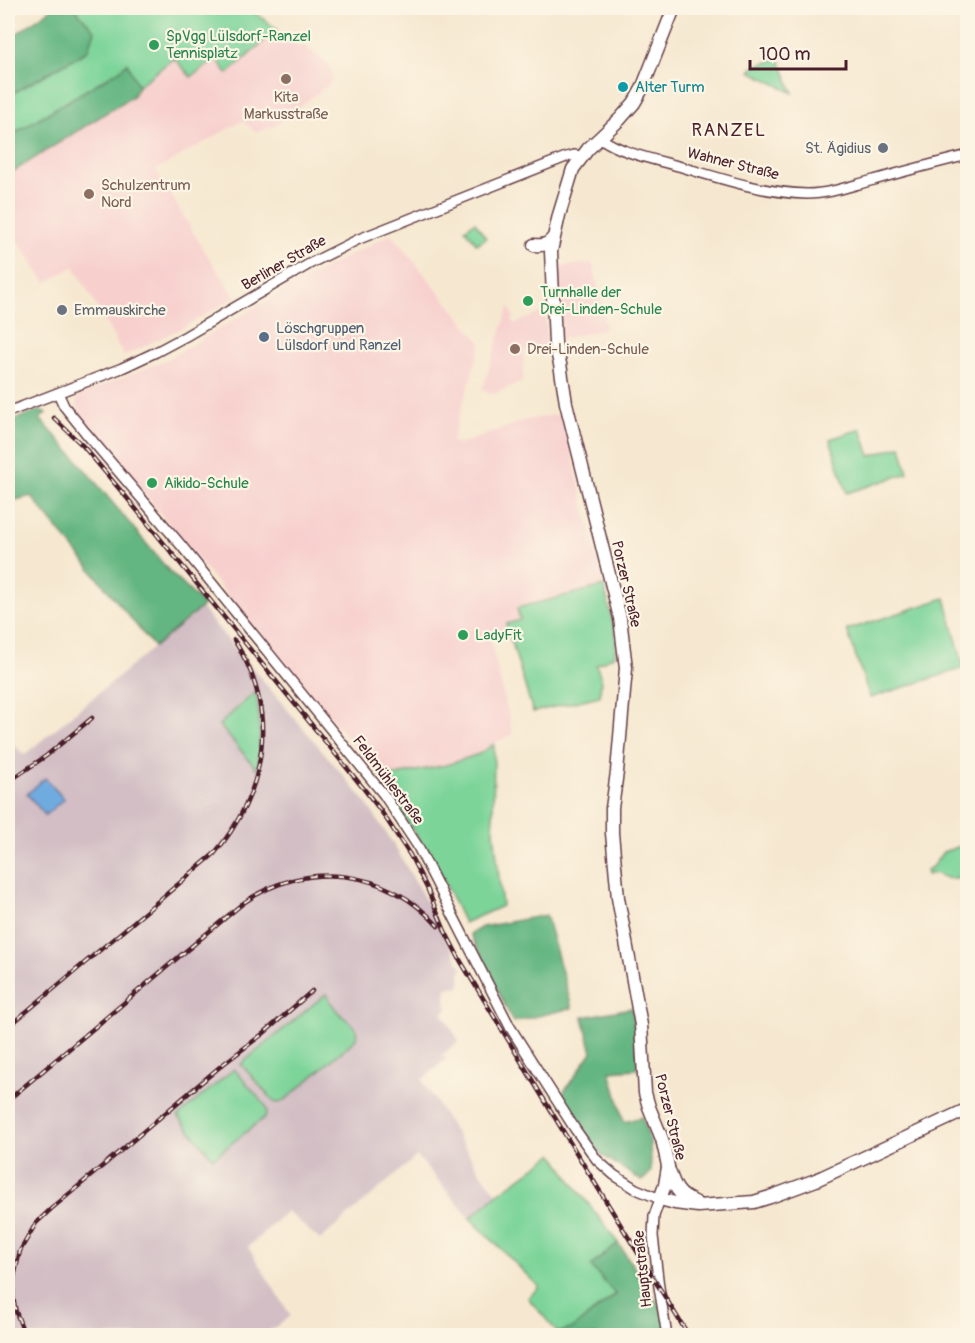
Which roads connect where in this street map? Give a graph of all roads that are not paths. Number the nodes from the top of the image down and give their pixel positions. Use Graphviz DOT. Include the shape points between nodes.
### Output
graph roads {
  1 [pos="674,8"];
  2 [pos="601,138"];
  3 [pos="968,155"];
  4 [pos="581,156"];
  5 [pos="553,238"];
  6 [pos="534,245"];
  7 [pos="58,393"];
  8 [pos="8,412"];
  9 [pos="968,1109"];
  10 [pos="668,1167"];
  11 [pos="660,1199"];
  12 [pos="711,1206"];
  13 [pos="667,1335"];
  1 -- 2 [label="main road, Porzer Straße" via="642,89"];
  2 -- 3 [label="street, Wahner Straße" via="646,157 708,175 767,190 808,194 834,191"];
  2 -- 4 [label="main road, Porzer Straße"];
  4 -- 5 [label="main road, Porzer Straße" via="567,186"];
  4 -- 7 [label="street, Berliner Straße" via="566,157 359,239 156,352"];
  5 -- 6 [label="main road" via="546,244"];
  5 -- 10 [label="main road, Porzer Straße" via="555,343 566,404 622,632 626,668 612,833 618,898 640,1025 645,1093"];
  7 -- 8 [label="street, Berliner Straße"];
  7 -- 11 [label="street, Feldmühlestraße" via="78,424 375,782 417,844 510,1027 597,1160 639,1192"];
  9 -- 12 [label="main road" via="816,1180 754,1202"];
  10 -- 11 [label="main road, Porzer Straße"];
  10 -- 12 [label="main road" via="681,1196"];
  11 -- 12 [label="main road"];
  11 -- 13 [label="street, Hauptstraße" via="653,1236"];
}
